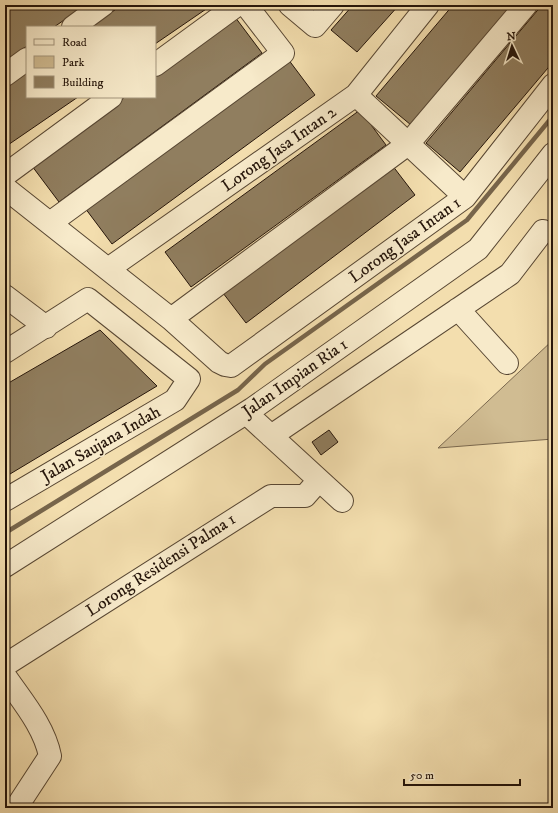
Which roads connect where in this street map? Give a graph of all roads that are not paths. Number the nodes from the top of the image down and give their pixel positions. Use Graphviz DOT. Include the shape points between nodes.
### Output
graph roads {
  1 [pos="103,5"];
  2 [pos="237,5"];
  3 [pos="246,5"];
  4 [pos="290,5"];
  5 [pos="333,5"];
  6 [pos="428,5"];
  7 [pos="526,5"];
  8 [pos="73,26"];
  9 [pos="26,61"];
  10 [pos="156,64"];
  11 [pos="5,75"];
  12 [pos="553,85"];
  13 [pos="356,95"];
  14 [pos="110,98"];
  15 [pos="408,144"];
  16 [pos="553,154"];
  17 [pos="5,174"];
  18 [pos="5,188"];
  19 [pos="465,197"];
  20 [pos="50,223"];
  21 [pos="543,231"];
  22 [pos="108,269"];
  23 [pos="5,296"];
  24 [pos="458,309"];
  25 [pos="171,319"];
  26 [pos="46,327"];
  27 [pos="5,352"];
  28 [pos="507,363"];
  29 [pos="246,413"];
  30 [pos="271,436"];
  31 [pos="319,480"];
  32 [pos="5,500"];
  33 [pos="342,501"];
  34 [pos="5,566"];
  35 [pos="5,665"];
  36 [pos="5,676"];
  37 [pos="16,808"];
  1 -- 8 [label="street"];
  2 -- 10 [label="street"];
  3 -- 20 [label="street" via="283,54"];
  4 -- 5 [label="street" via="315,26"];
  6 -- 13 [label="street, Lorong Jasa Intan 2"];
  7 -- 15 [label="street"];
  9 -- 11 [label="street"];
  12 -- 19 [label="street, Lorong Jasa Intan 1"];
  13 -- 15 [label="street"];
  13 -- 22 [label="street, Lorong Jasa Intan 2"];
  14 -- 17 [label="street"];
  15 -- 19 [label="street"];
  15 -- 25 [label="street"];
  16 -- 29 [label="street, Jalan Impian Ria 1" via="478,249"];
  18 -- 20 [label="street"];
  19 -- 25 [label="street, Lorong Jasa Intan 1" via="231,366 219,362"];
  20 -- 22 [label="street"];
  21 -- 24 [label="street" via="510,274"];
  22 -- 25 [label="street"];
  23 -- 26 [label="street"];
  24 -- 28 [label="street"];
  24 -- 30 [label="street"];
  26 -- 27 [label="street"];
  26 -- 32 [label="street, Jalan Saujana Indah" via="88,299 189,379 175,400"];
  29 -- 30 [label="street"];
  29 -- 34 [label="street, Jalan Impian Ria 1"];
  30 -- 31 [label="street"];
  31 -- 33 [label="street"];
  31 -- 35 [label="street, Lorong Residensi Palma 1" via="305,496 271,496"];
  36 -- 37 [label="street" via="39,726 47,742 50,756"];
}
